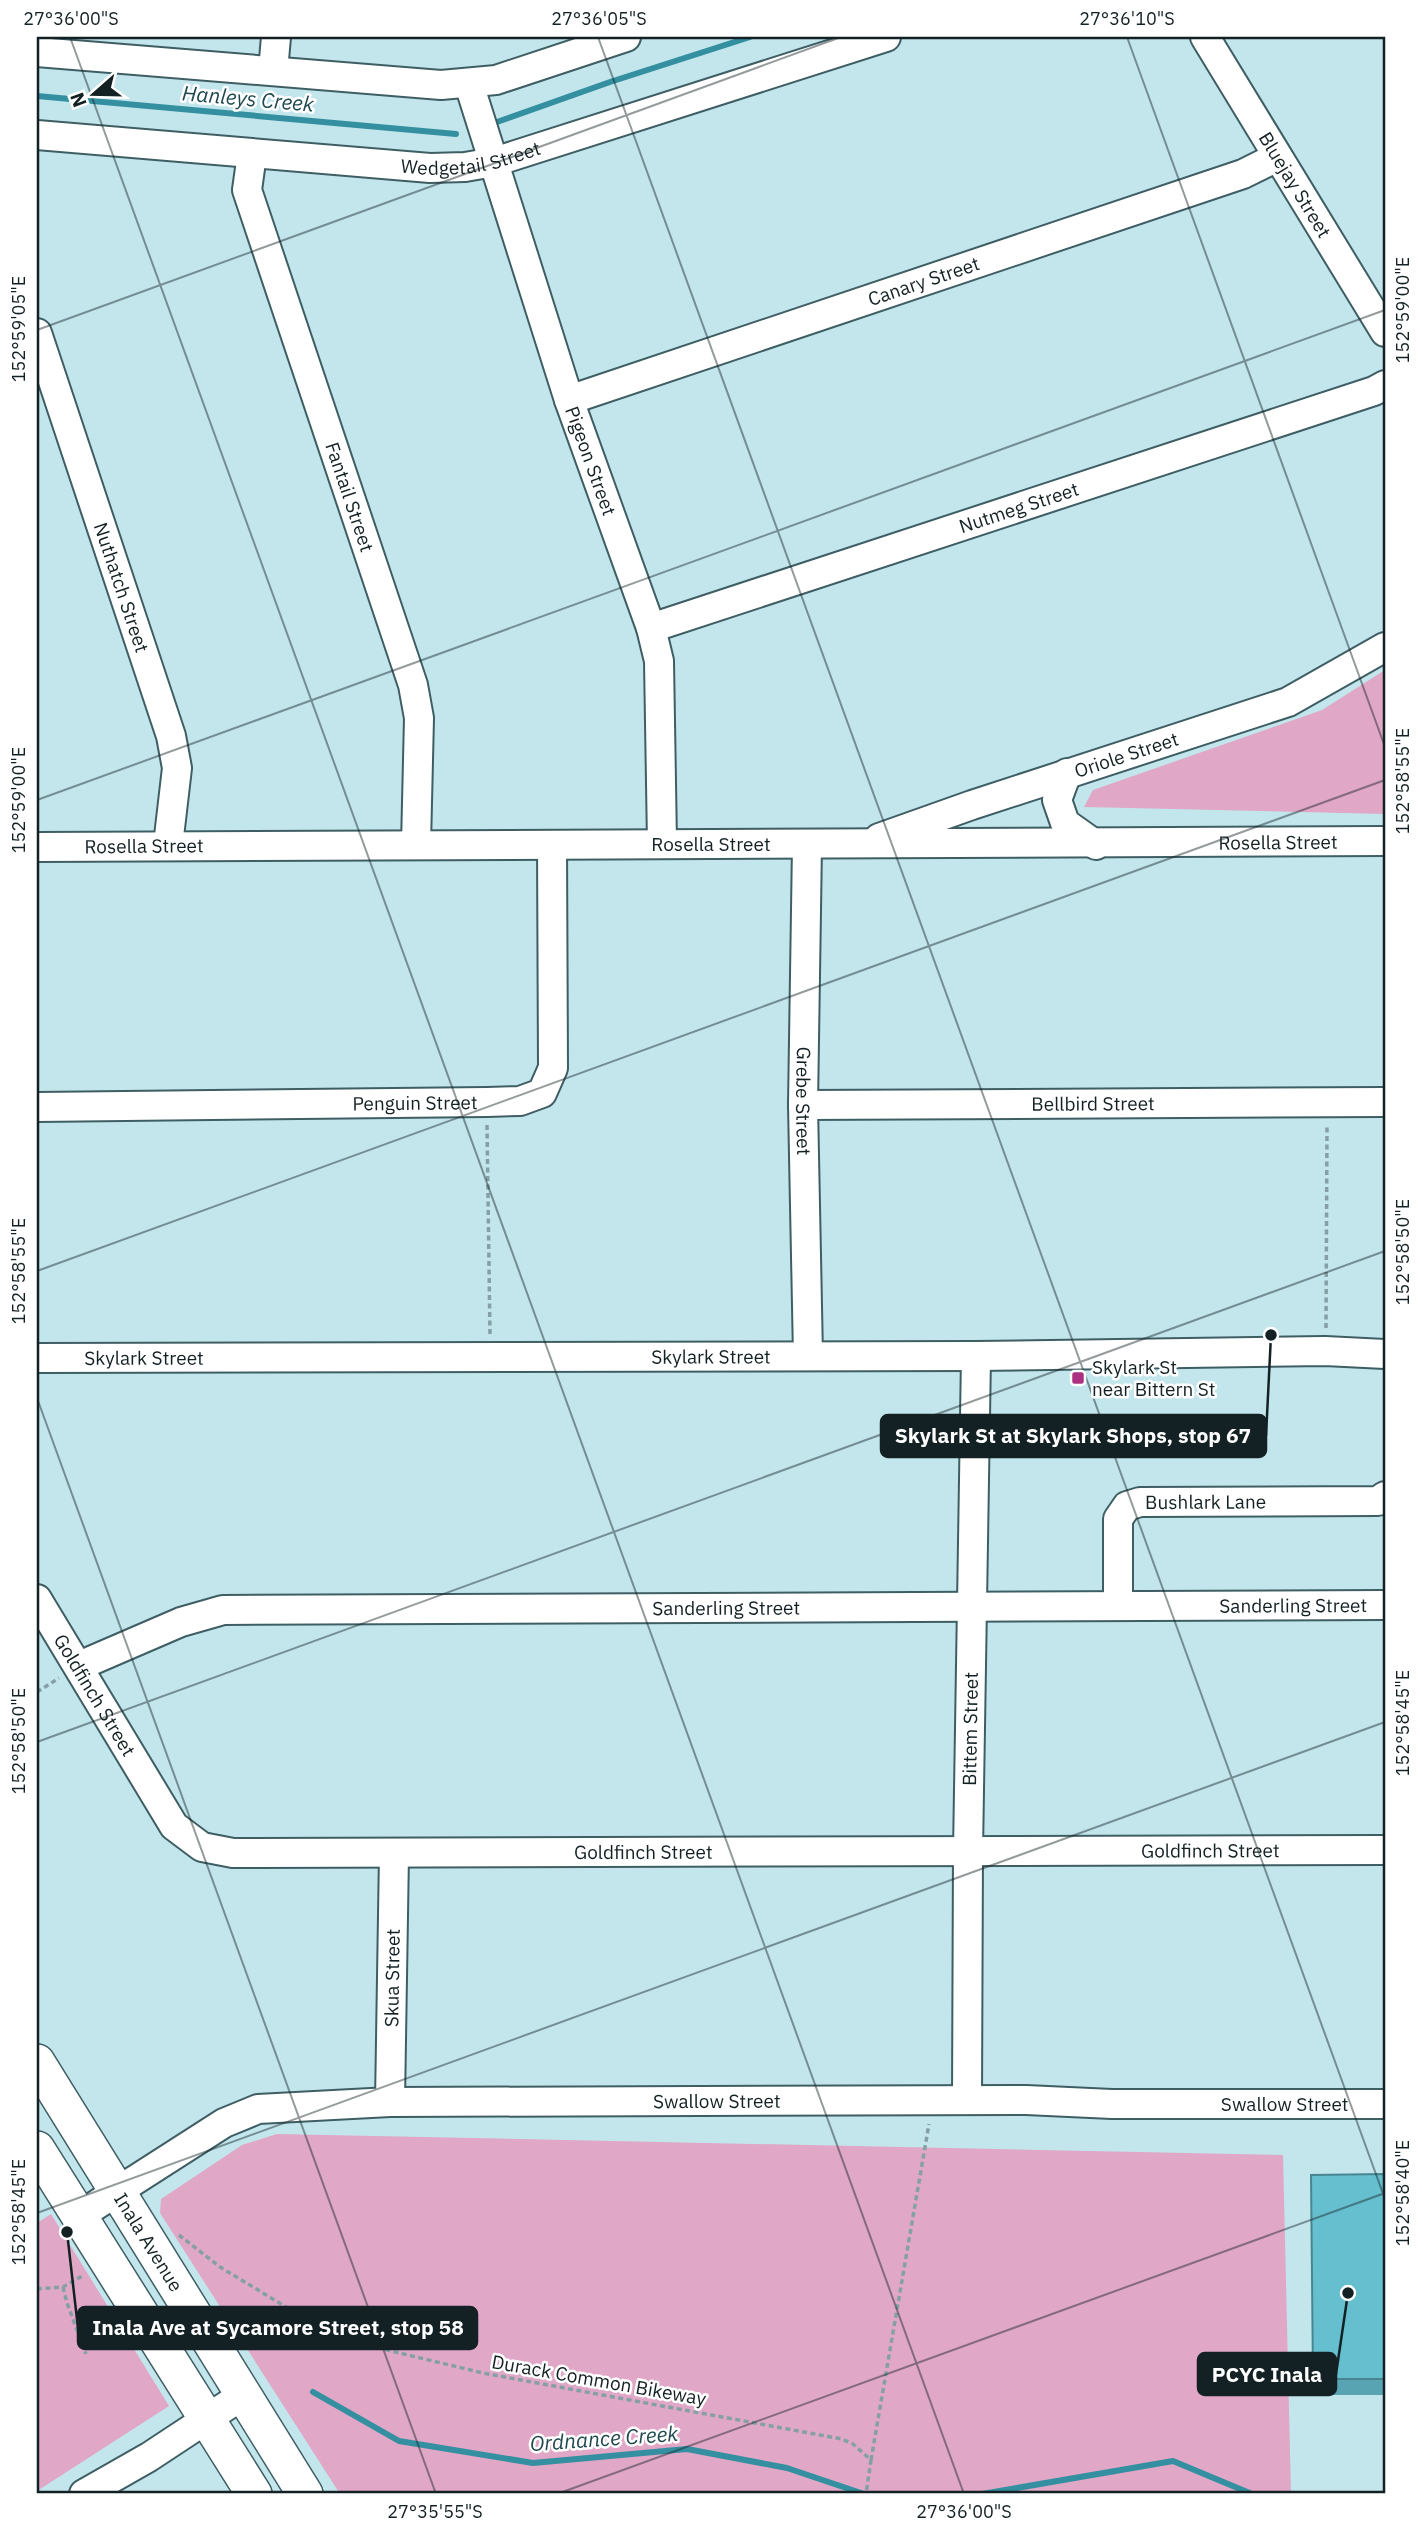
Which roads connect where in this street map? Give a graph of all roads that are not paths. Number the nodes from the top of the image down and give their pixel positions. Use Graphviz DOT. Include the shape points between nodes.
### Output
graph roads {
  1 [pos="276,37"];
  2 [pos="626,37"];
  3 [pos="886,37"];
  4 [pos="1205,37"];
  5 [pos="37,52"];
  6 [pos="273,71"];
  7 [pos="469,84"];
  8 [pos="37,135"];
  9 [pos="251,154"];
  10 [pos="1277,157"];
  11 [pos="495,162"];
  12 [pos="1385,332"];
  13 [pos="37,333"];
  14 [pos="1385,385"];
  15 [pos="569,400"];
  16 [pos="651,628"];
  17 [pos="1385,647"];
  18 [pos="1067,773"];
  19 [pos="1385,841"];
  20 [pos="662,843"];
  21 [pos="167,845"];
  22 [pos="416,845"];
  23 [pos="552,845"];
  24 [pos="807,845"];
  25 [pos="860,845"];
  26 [pos="1096,845"];
  27 [pos="37,847"];
  28 [pos="1385,1102"];
  29 [pos="803,1105"];
  30 [pos="37,1107"];
  31 [pos="1385,1354"];
  32 [pos="808,1356"];
  33 [pos="976,1356"];
  34 [pos="37,1358"];
  35 [pos="1385,1496"];
  36 [pos="37,1599"];
  37 [pos="1385,1605"];
  38 [pos="1118,1606"];
  39 [pos="972,1607"];
  40 [pos="79,1666"];
  41 [pos="1385,1850"];
  42 [pos="968,1852"];
  43 [pos="394,1853"];
  44 [pos="37,2062"];
  45 [pos="967,2100"];
  46 [pos="390,2102"];
  47 [pos="1385,2104"];
  48 [pos="37,2149"];
  49 [pos="119,2192"];
  50 [pos="79,2216"];
  51 [pos="243,2395"];
  52 [pos="207,2418"];
  53 [pos="84,2494"];
  54 [pos="254,2494"];
  55 [pos="305,2494"];
  1 -- 6 [label="street"];
  2 -- 7 [label="street" via="496,80"];
  3 -- 11 [label="street, Wedgetail Street"];
  4 -- 10 [label="street, Bluejay Street"];
  5 -- 6 [label="street"];
  6 -- 7 [label="street"];
  7 -- 11 [label="street, Pigeon Street"];
  8 -- 9 [label="street, Wedgetail Street"];
  9 -- 11 [label="street, Wedgetail Street" via="430,168"];
  9 -- 22 [label="street, Fantail Street" via="247,190 413,685 419,718"];
  10 -- 12 [label="street, Bluejay Street"];
  10 -- 15 [label="street, Canary Street" via="1243,174"];
  11 -- 15 [label="street, Pigeon Street"];
  13 -- 21 [label="street, Nuthatch Street" via="171,736 177,768"];
  14 -- 16 [label="street, Nutmeg Street"];
  15 -- 16 [label="street, Pigeon Street"];
  16 -- 20 [label="street, Pigeon Street" via="659,661"];
  17 -- 18 [label="street, Oriole Street" via="1287,702"];
  18 -- 25 [label="street, Oriole Street"];
  18 -- 26 [label="street" via="1057,800 1065,823"];
  19 -- 26 [label="street, Rosella Street"];
  20 -- 23 [label="street, Rosella Street"];
  20 -- 24 [label="street, Rosella Street"];
  21 -- 22 [label="street, Rosella Street"];
  21 -- 27 [label="street, Rosella Street"];
  22 -- 23 [label="street, Rosella Street"];
  23 -- 30 [label="street, Penguin Street" via="552,1068 542,1093 520,1101 487,1102"];
  24 -- 25 [label="street, Rosella Street"];
  24 -- 29 [label="street, Grebe Street"];
  25 -- 26 [label="street, Rosella Street"];
  28 -- 29 [label="street, Bellbird Street"];
  29 -- 32 [label="street, Grebe Street"];
  31 -- 33 [label="street, Skylark Street"];
  32 -- 33 [label="street, Skylark Street"];
  32 -- 34 [label="street, Skylark Street"];
  33 -- 39 [label="street, Bittem Street"];
  35 -- 38 [label="street, Bushlark Lane" via="1378,1501 1140,1502 1127,1506 1118,1519"];
  36 -- 40 [label="street, Goldfinch Street"];
  37 -- 38 [label="street, Sanderling Street"];
  38 -- 39 [label="street, Sanderling Street"];
  39 -- 40 [label="street, Sanderling Street" via="223,1610 181,1622"];
  39 -- 42 [label="street, Bittem Street"];
  40 -- 43 [label="street, Goldfinch Street" via="174,1826 202,1847 233,1853"];
  41 -- 42 [label="street, Goldfinch Street"];
  42 -- 43 [label="street, Goldfinch Street"];
  42 -- 45 [label="street, Bittem Street"];
  43 -- 46 [label="street, Skua Street"];
  44 -- 49 [label="main road, Inala Avenue"];
  45 -- 46 [label="street, Swallow Street"];
  45 -- 47 [label="street, Swallow Street"];
  46 -- 49 [label="street, Swallow Street" via="258,2109 224,2123"];
  48 -- 50 [label="main road"];
  49 -- 50 [label="street, Swallow Street"];
  49 -- 51 [label="main road, Inala Avenue"];
  50 -- 52 [label="main road"];
  51 -- 52 [label="street"];
  51 -- 55 [label="main road, Inala Avenue"];
  52 -- 53 [label="street"];
  52 -- 54 [label="main road"];
}
